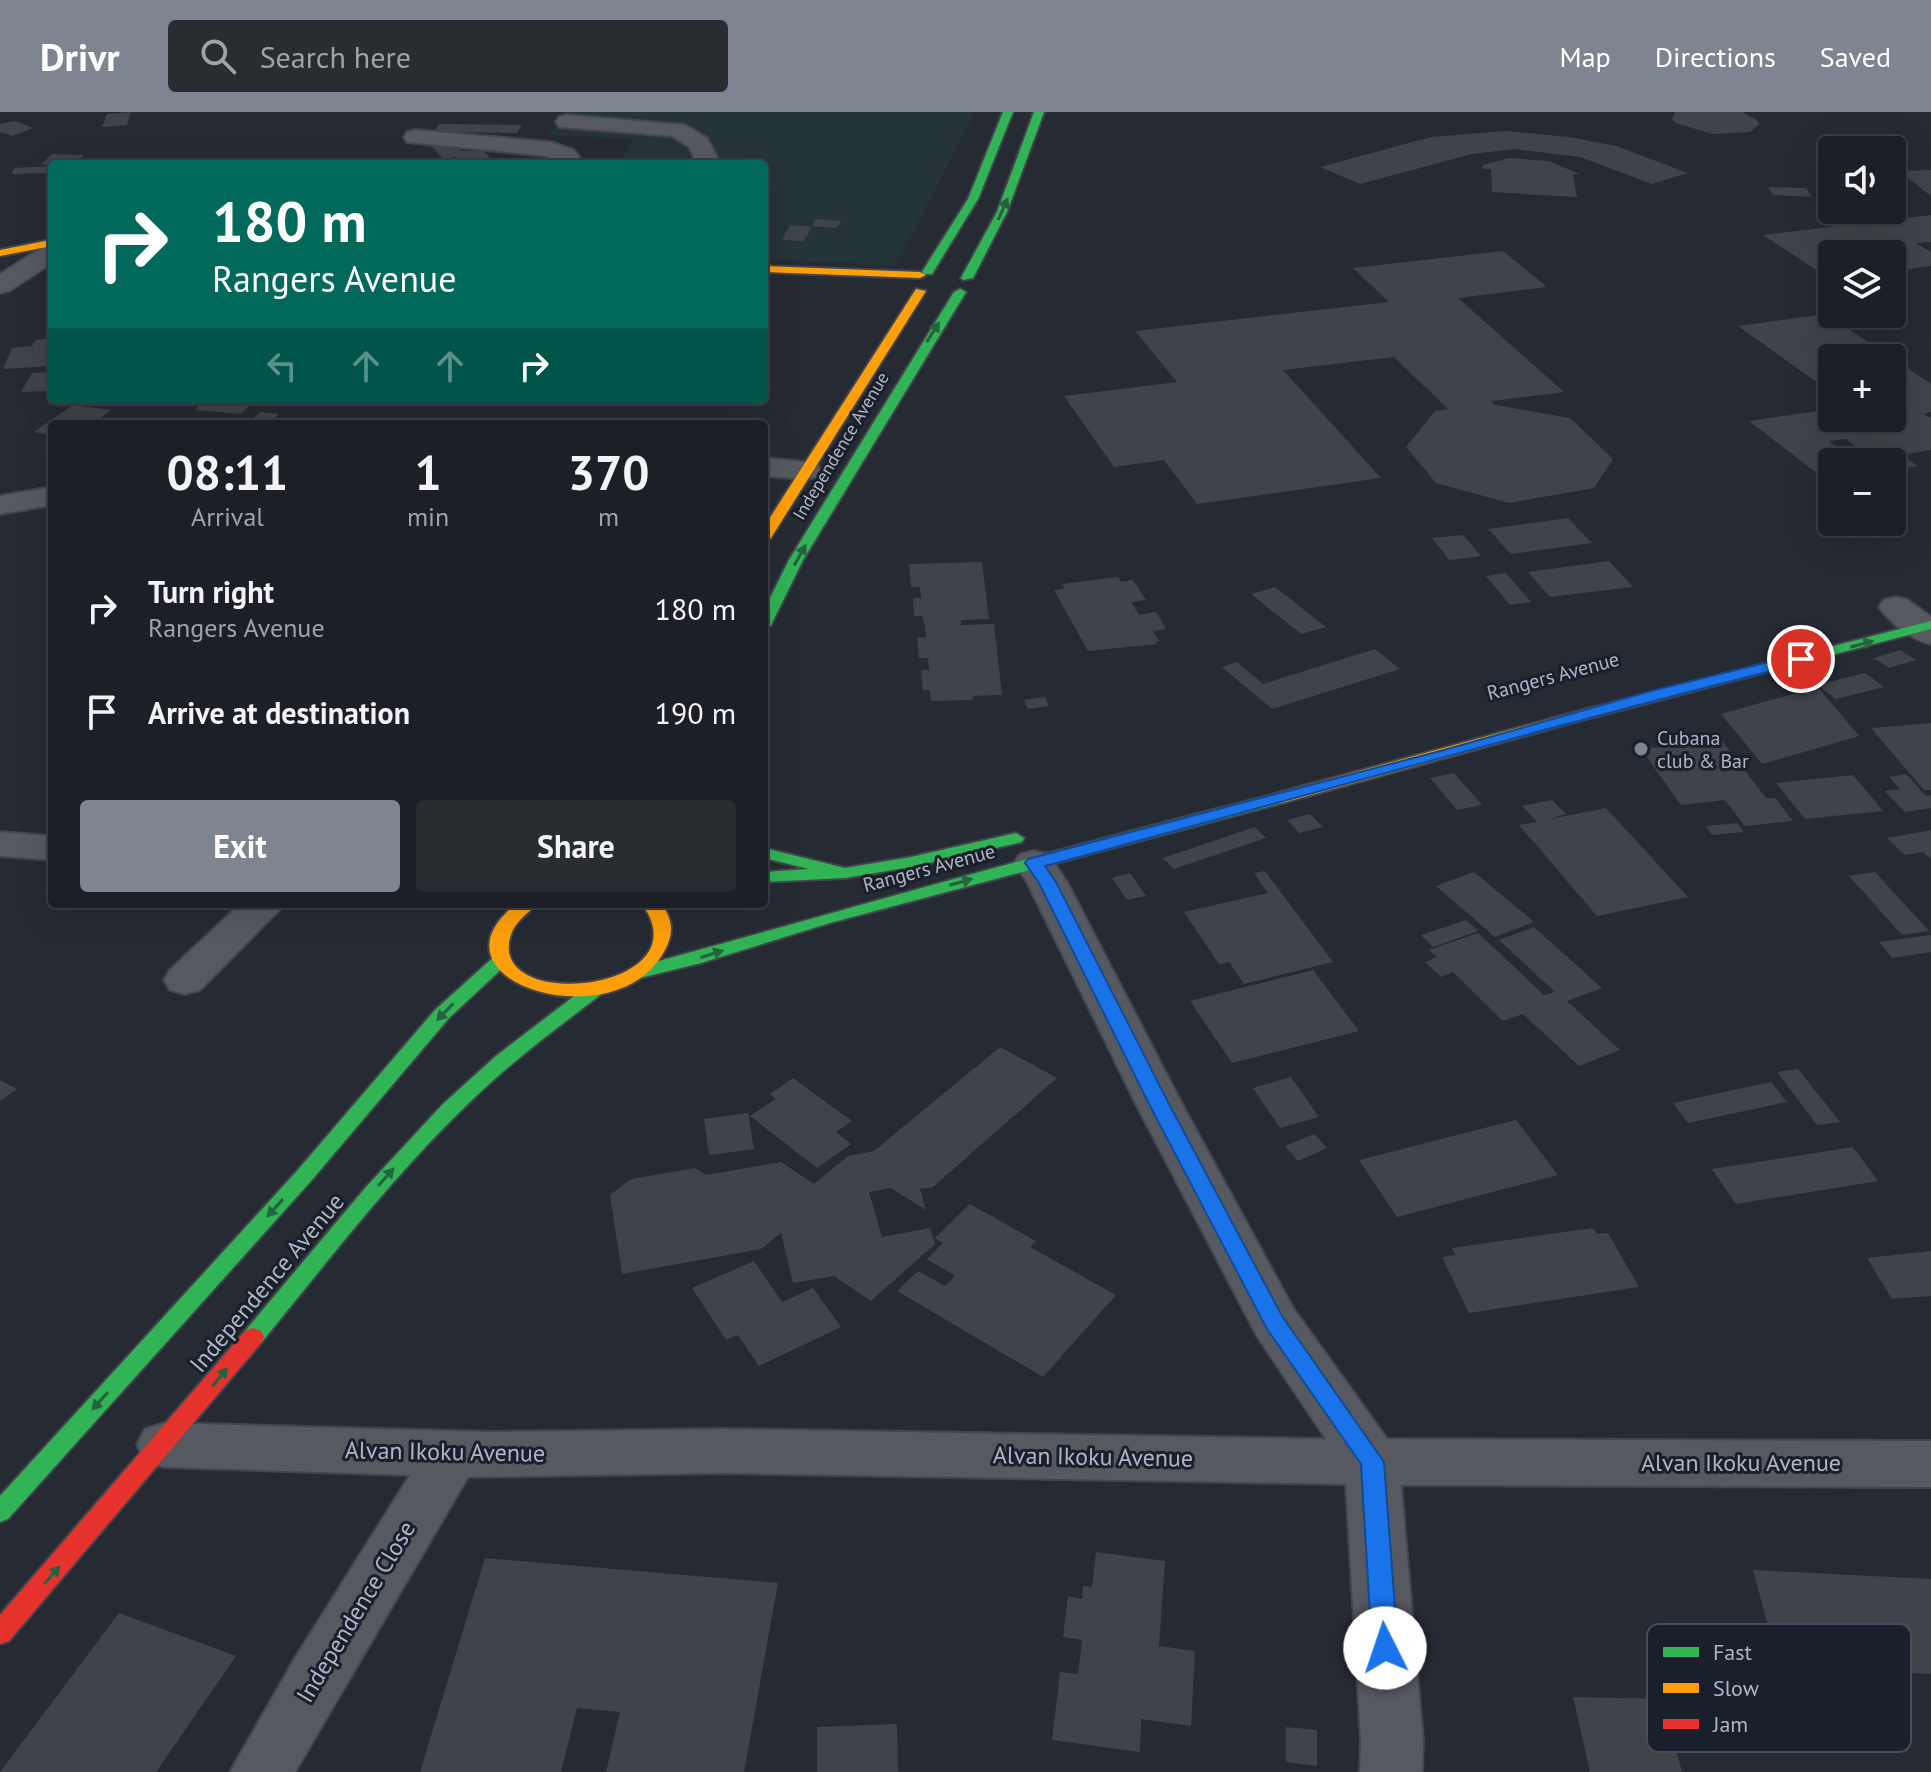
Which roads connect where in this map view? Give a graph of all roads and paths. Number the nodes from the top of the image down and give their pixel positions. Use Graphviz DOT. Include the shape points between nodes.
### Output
graph roads {
  1 [pos="1008,112"];
  2 [pos="1039,112"];
  3 [pos="567,122"];
  4 [pos="415,137"];
  5 [pos="570,160"];
  6 [pos="707,160"];
  7 [pos="48,243"];
  8 [pos="48,245"];
  9 [pos="0,253"];
  10 [pos="768,269"];
  11 [pos="768,280"];
  12 [pos="921,282"];
  13 [pos="0,285"];
  14 [pos="964,285"];
  15 [pos="768,467"];
  16 [pos="806,470"];
  17 [pos="48,497"];
  18 [pos="0,505"];
  19 [pos="768,532"];
  20 [pos="768,617"];
  21 [pos="1913,617"];
  22 [pos="0,844"];
  23 [pos="1038,847"];
  24 [pos="48,848"];
  25 [pos="768,854"];
  26 [pos="845,873"];
  27 [pos="768,877"];
  28 [pos="260,908"];
  29 [pos="517,908"];
  30 [pos="654,908"];
  31 [pos="502,959"];
  32 [pos="636,973"];
  33 [pos="185,980"];
  34 [pos="597,988"];
  35 [pos="164,1445"];
  36 [pos="453,1454"];
  37 [pos="1372,1462"];
  38 [pos="1931,1464"];
  39 [pos="0,1512"];
  40 [pos="0,1633"];
  41 [pos="261,1772"];
  42 [pos="1391,1772"];
  1 -- 12 [label="main road, Independence Avenue" via="973,199"];
  14 -- 2 [label="main road, Independence Avenue, one-way" via="1002,212"];
  3 -- 6 [label="street" via="677,130 699,143"];
  4 -- 5 [label="street" via="550,149"];
  7 -- 9 [label="main road"];
  8 -- 13 [label="street"];
  10 -- 12 [label="main road"];
  11 -- 12 [label="main road"];
  12 -- 14 [label="main road" via="951,272"];
  12 -- 16 [label="main road, Independence Avenue"];
  20 -- 14 [label="main road, Independence Avenue, one-way" via="859,453"];
  15 -- 16 [label="street"];
  16 -- 19 [label="main road, Independence Avenue"];
  17 -- 18 [label="street"];
  23 -- 21 [label="main road, Rangers Avenue, one-way" via="1450,753"];
  22 -- 24 [label="street"];
  23 -- 26 [label="main road, Rangers Avenue"];
  32 -- 23 [label="main road, Rangers Avenue, one-way" via="824,919"];
  23 -- 37 [label="street" via="1047,882 1275,1322"];
  25 -- 26 [label="main road"];
  26 -- 27 [label="main road, Rangers Avenue"];
  28 -- 33 [label="street"];
  29 -- 31 [label="main road" via="502,931"];
  30 -- 32 [label="main road" via="664,924 663,941 654,958"];
  31 -- 34 [label="main road" via="515,975 537,986 566,991"];
  31 -- 39 [label="main road, Independence Avenue, one-way" via="442,1014 304,1176"];
  32 -- 34 [label="main road, Rangers Avenue"];
  35 -- 34 [label="main road, Independence Avenue, one-way" via="390,1172 452,1107"];
  35 -- 36 [label="street, Alvan Ikoku Avenue"];
  40 -- 35 [label="main road, Independence Avenue, one-way"];
  36 -- 37 [label="street, Alvan Ikoku Avenue" via="725,1451"];
  36 -- 41 [label="street, Independence Close"];
  37 -- 38 [label="street, Alvan Ikoku Avenue"];
  37 -- 42 [label="street"];
}
